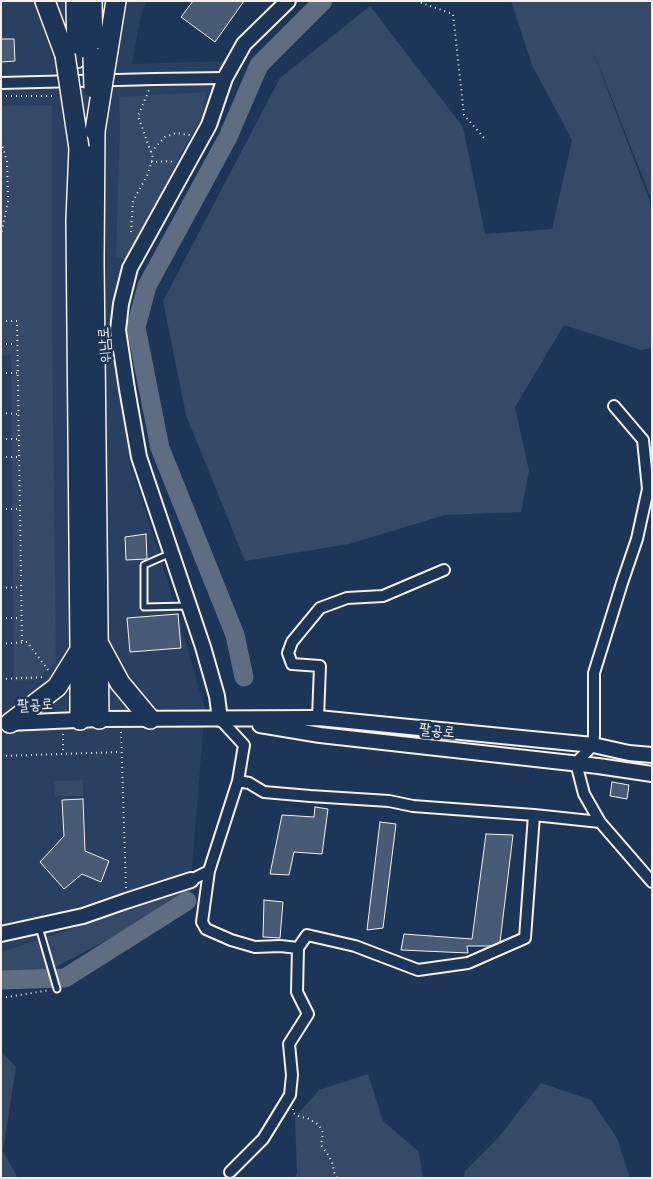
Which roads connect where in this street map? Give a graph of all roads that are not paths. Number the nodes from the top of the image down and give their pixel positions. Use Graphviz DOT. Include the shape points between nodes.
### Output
graph roads {
  1 [pos="45,1"];
  2 [pos="76,1"];
  3 [pos="92,1"];
  4 [pos="116,1"];
  5 [pos="288,1"];
  6 [pos="86,55"];
  7 [pos="225,78"];
  8 [pos="1,83"];
  9 [pos="614,406"];
  10 [pos="171,553"];
  11 [pos="444,570"];
  12 [pos="189,606"];
  13 [pos="89,646"];
  14 [pos="318,718"];
  15 [pos="99,719"];
  16 [pos="150,719"];
  17 [pos="220,719"];
  18 [pos="80,720"];
  19 [pos="6,723"];
  20 [pos="592,745"];
  21 [pos="652,755"];
  22 [pos="576,763"];
  23 [pos="652,774"];
  24 [pos="238,781"];
  25 [pos="534,815"];
  26 [pos="600,822"];
  27 [pos="209,872"];
  28 [pos="191,880"];
  29 [pos="652,882"];
  30 [pos="39,926"];
  31 [pos="1,934"];
  32 [pos="298,948"];
  33 [pos="57,989"];
  34 [pos="230,1172"];
  1 -- 6 [label="highway"];
  2 -- 6 [label="highway"];
  3 -- 6 [label="highway"];
  4 -- 6 [label="highway"];
  5 -- 7 [label="main road, 위남로" via="244,44"];
  6 -- 13 [label="highway, bridge" via="76,220"];
  6 -- 13 [label="highway, bridge" via="95,132"];
  7 -- 8 [label="street"];
  7 -- 10 [label="main road, 위남로" via="209,125 130,268 118,330 139,457"];
  9 -- 20 [label="street" via="643,440 648,489 637,539 594,673"];
  10 -- 12 [label="main road, 위남로"];
  10 -- 12 [label="lane" via="144,565 144,607"];
  11 -- 14 [label="street" via="383,596 347,598 320,608 292,642 288,653 292,664 320,666"];
  12 -- 17 [label="main road, 위남로" via="217,696"];
  13 -- 15 [label="highway"];
  13 -- 16 [label="highway"];
  13 -- 18 [label="highway"];
  13 -- 19 [label="highway" via="57,686"];
  14 -- 17 [label="main road, 팔공로"];
  14 -- 20 [label="main road, 팔공로"];
  15 -- 16 [label="main road, 팔공로"];
  15 -- 18 [label="main road, 팔공로"];
  16 -- 17 [label="main road, 팔공로"];
  17 -- 22 [label="main road, 팔공로" via="320,735"];
  17 -- 24 [label="street" via="244,745"];
  18 -- 19 [label="main road, 팔공로"];
  20 -- 21 [label="main road, 팔공로"];
  20 -- 22 [label="street"];
  22 -- 23 [label="main road, 팔공로"];
  22 -- 26 [label="street" via="584,794"];
  24 -- 25 [label="street" via="264,792"];
  24 -- 27 [label="street"];
  25 -- 26 [label="street"];
  25 -- 32 [label="street" via="525,938 468,963 418,970 355,946 307,935"];
  26 -- 29 [label="street"];
  27 -- 28 [label="street"];
  27 -- 32 [label="street" via="202,922 206,929 255,947"];
  28 -- 30 [label="main road" via="83,916"];
  30 -- 31 [label="main road"];
  30 -- 33 [label="lane"];
  32 -- 34 [label="street" via="297,992 308,1014 289,1044 290,1095 263,1139"];
}
